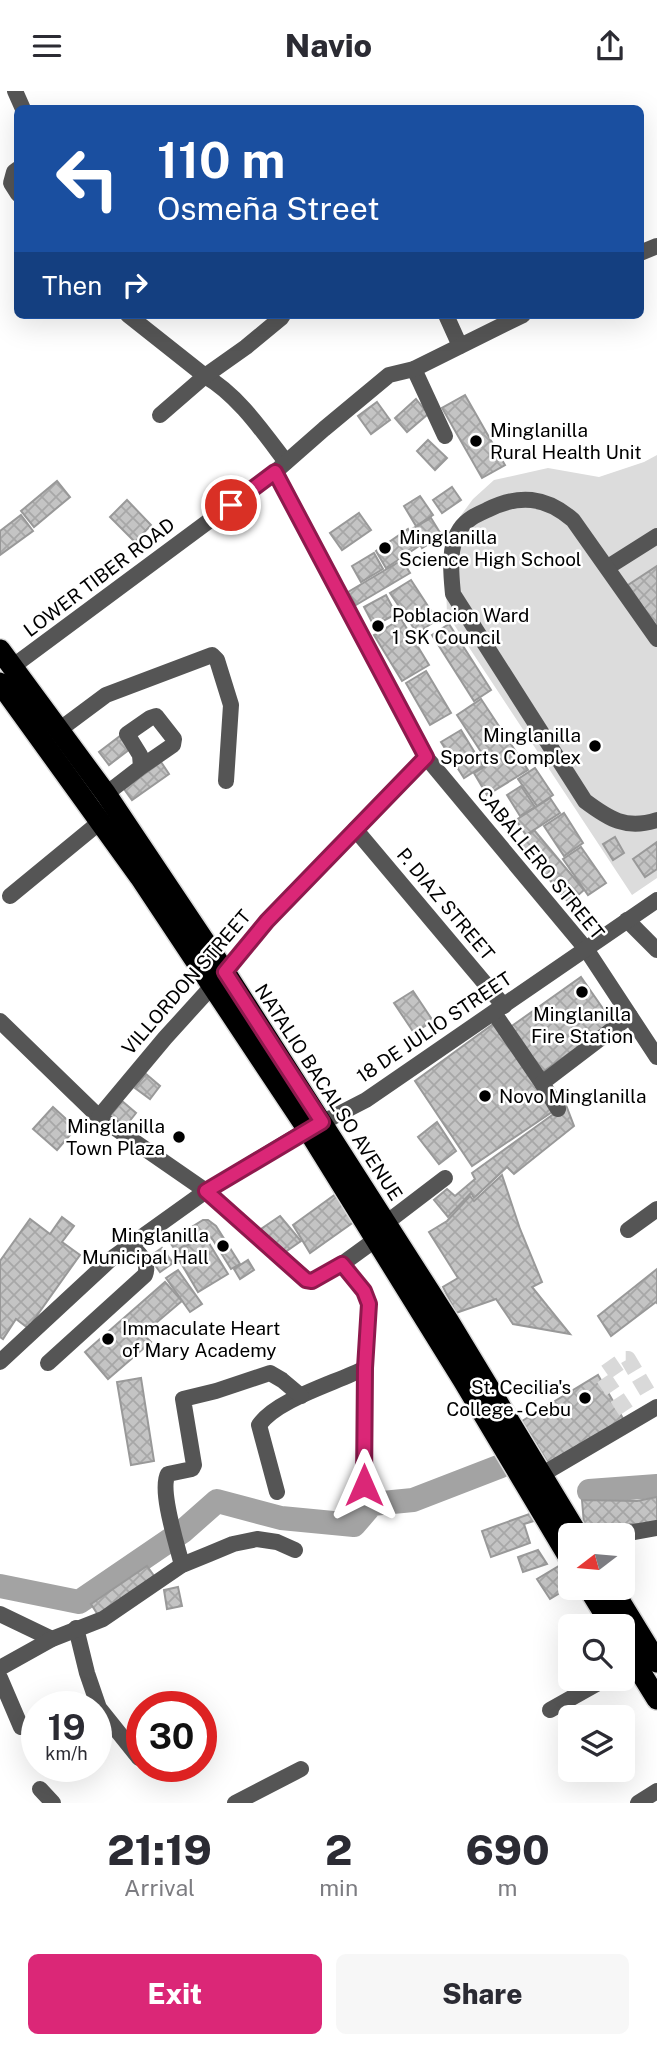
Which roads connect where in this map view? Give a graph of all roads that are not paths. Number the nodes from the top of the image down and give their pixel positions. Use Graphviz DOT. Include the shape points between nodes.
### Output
graph roads {
  1 [pos="133,319"];
  2 [pos="278,319"];
  3 [pos="448,319"];
  4 [pos="515,319"];
  5 [pos="460,346"];
  6 [pos="414,369"];
  7 [pos="205,376"];
  8 [pos="160,415"];
  9 [pos="445,436"];
  10 [pos="280,467"];
  11 [pos="657,536"];
  12 [pos="608,567"];
  13 [pos="657,639"];
  14 [pos="4,667"];
  15 [pos="59,730"];
  16 [pos="426,757"];
  17 [pos="141,767"];
  18 [pos="226,781"];
  19 [pos="106,795"];
  20 [pos="657,820"];
  21 [pos="100,822"];
  22 [pos="355,829"];
  23 [pos="10,895"];
  24 [pos="657,900"];
  25 [pos="627,920"];
  26 [pos="586,949"];
  27 [pos="657,950"];
  28 [pos="218,979"];
  29 [pos="499,1010"];
  30 [pos="630,1016"];
  31 [pos="0,1021"];
  32 [pos="657,1057"];
  33 [pos="542,1083"];
  34 [pos="558,1109"];
  35 [pos="99,1117"];
  36 [pos="315,1126"];
  37 [pos="445,1178"];
  38 [pos="206,1191"];
  39 [pos="657,1209"];
  40 [pos="628,1230"];
  41 [pos="380,1232"];
  42 [pos="131,1245"];
  43 [pos="342,1264"];
  44 [pos="0,1362"];
  45 [pos="48,1363"];
  46 [pos="365,1368"];
  47 [pos="301,1396"];
  48 [pos="655,1404"];
  49 [pos="541,1475"];
  50 [pos="364,1485"];
  51 [pos="277,1492"];
  52 [pos="571,1523"];
  53 [pos="657,1528"];
  54 [pos="635,1532"];
  55 [pos="558,1539"];
  56 [pos="295,1550"];
  57 [pos="182,1565"];
  58 [pos="619,1600"];
  59 [pos="0,1614"];
  60 [pos="76,1629"];
  61 [pos="52,1639"];
  62 [pos="657,1662"];
  63 [pos="0,1668"];
  64 [pos="635,1673"];
  65 [pos="0,1678"];
  66 [pos="584,1691"];
  67 [pos="657,1699"];
  68 [pos="550,1710"];
  69 [pos="21,1727"];
  70 [pos="126,1742"];
  71 [pos="301,1769"];
  72 [pos="40,1789"];
  73 [pos="657,1791"];
  74 [pos="53,1803"];
  75 [pos="235,1803"];
  76 [pos="638,1803"];
  1 -- 7 [label="street, CABALLERO STREET"];
  2 -- 7 [label="street"];
  3 -- 5 [label="street"];
  4 -- 5 [label="street, LOWER TIBER ROAD"];
  5 -- 6 [label="street, LOWER TIBER ROAD"];
  6 -- 9 [label="street"];
  6 -- 10 [label="street, LOWER TIBER ROAD" via="389,375"];
  7 -- 8 [label="street"];
  7 -- 10 [label="street, CABALLERO STREET" via="261,428"];
  10 -- 14 [label="street, LOWER TIBER ROAD"];
  10 -- 16 [label="street, CABALLERO STREET"];
  11 -- 12 [label="street"];
  12 -- 13 [label="street"];
  12 -- 20 [label="street" via="561,509 524,499 504,501 471,517 459,531 451,556 453,594 585,801 617,822"];
  14 -- 15 [label="highway, NATALIO BACALSO AVENUE"];
  14 -- 21 [label="highway, NATALIO BACALSO AVENUE"];
  15 -- 18 [label="street" via="106,695 212,655 231,705"];
  15 -- 19 [label="highway, NATALIO BACALSO AVENUE"];
  16 -- 22 [label="street, VILLORDON STREET"];
  16 -- 26 [label="street, CABALLERO STREET"];
  17 -- 19 [label="street"];
  19 -- 28 [label="highway, NATALIO BACALSO AVENUE"];
  21 -- 23 [label="street"];
  21 -- 28 [label="highway, NATALIO BACALSO AVENUE"];
  22 -- 28 [label="street, VILLORDON STREET"];
  22 -- 29 [label="street, P. DIAZ STREET"];
  24 -- 25 [label="street, 18 DE JULIO STREET"];
  25 -- 26 [label="street, 18 DE JULIO STREET"];
  25 -- 27 [label="street"];
  26 -- 29 [label="street, 18 DE JULIO STREET"];
  26 -- 30 [label="street, CABALLERO STREET"];
  28 -- 35 [label="street, VILLORDON STREET"];
  28 -- 36 [label="highway, NATALIO BACALSO AVENUE"];
  29 -- 33 [label="street, P. DIAZ STREET"];
  29 -- 36 [label="street, 18 DE JULIO STREET" via="366,1100"];
  30 -- 32 [label="street, CABALLERO STREET"];
  30 -- 33 [label="street"];
  31 -- 35 [label="street"];
  33 -- 34 [label="street, P. DIAZ STREET"];
  35 -- 38 [label="street"];
  36 -- 38 [label="street, 18 DE JULIO STREET"];
  36 -- 41 [label="highway, NATALIO BACALSO AVENUE"];
  37 -- 41 [label="street"];
  38 -- 42 [label="street, 18 DE JULIO STREET"];
  38 -- 43 [label="street" via="308,1281"];
  39 -- 40 [label="street"];
  41 -- 43 [label="street"];
  41 -- 49 [label="highway, NATALIO BACALSO AVENUE" via="449,1322"];
  41 -- 55 [label="highway, NATALIO BACALSO AVENUE"];
  42 -- 44 [label="street, 18 DE JULIO STREET"];
  42 -- 45 [label="street" via="146,1262 145,1275"];
  43 -- 46 [label="street" via="369,1304"];
  46 -- 47 [label="street"];
  46 -- 50 [label="street"];
  47 -- 51 [label="street" via="265,1416 259,1425"];
  47 -- 57 [label="street" via="270,1373 184,1398 194,1465 168,1474 164,1481"];
  48 -- 49 [label="street" via="629,1416"];
  49 -- 52 [label="highway, NATALIO BACALSO AVENUE"];
  53 -- 54 [label="street"];
  56 -- 57 [label="street" via="257,1539"];
  57 -- 60 [label="street" via="103,1619"];
  58 -- 62 [label="highway"];
  59 -- 61 [label="street"];
  60 -- 61 [label="street"];
  60 -- 70 [label="street" via="99,1708"];
  61 -- 63 [label="street"];
  64 -- 67 [label="highway"];
  65 -- 69 [label="street"];
  66 -- 68 [label="street"];
  71 -- 75 [label="street"];
  72 -- 74 [label="street"];
  73 -- 76 [label="street"];
}
